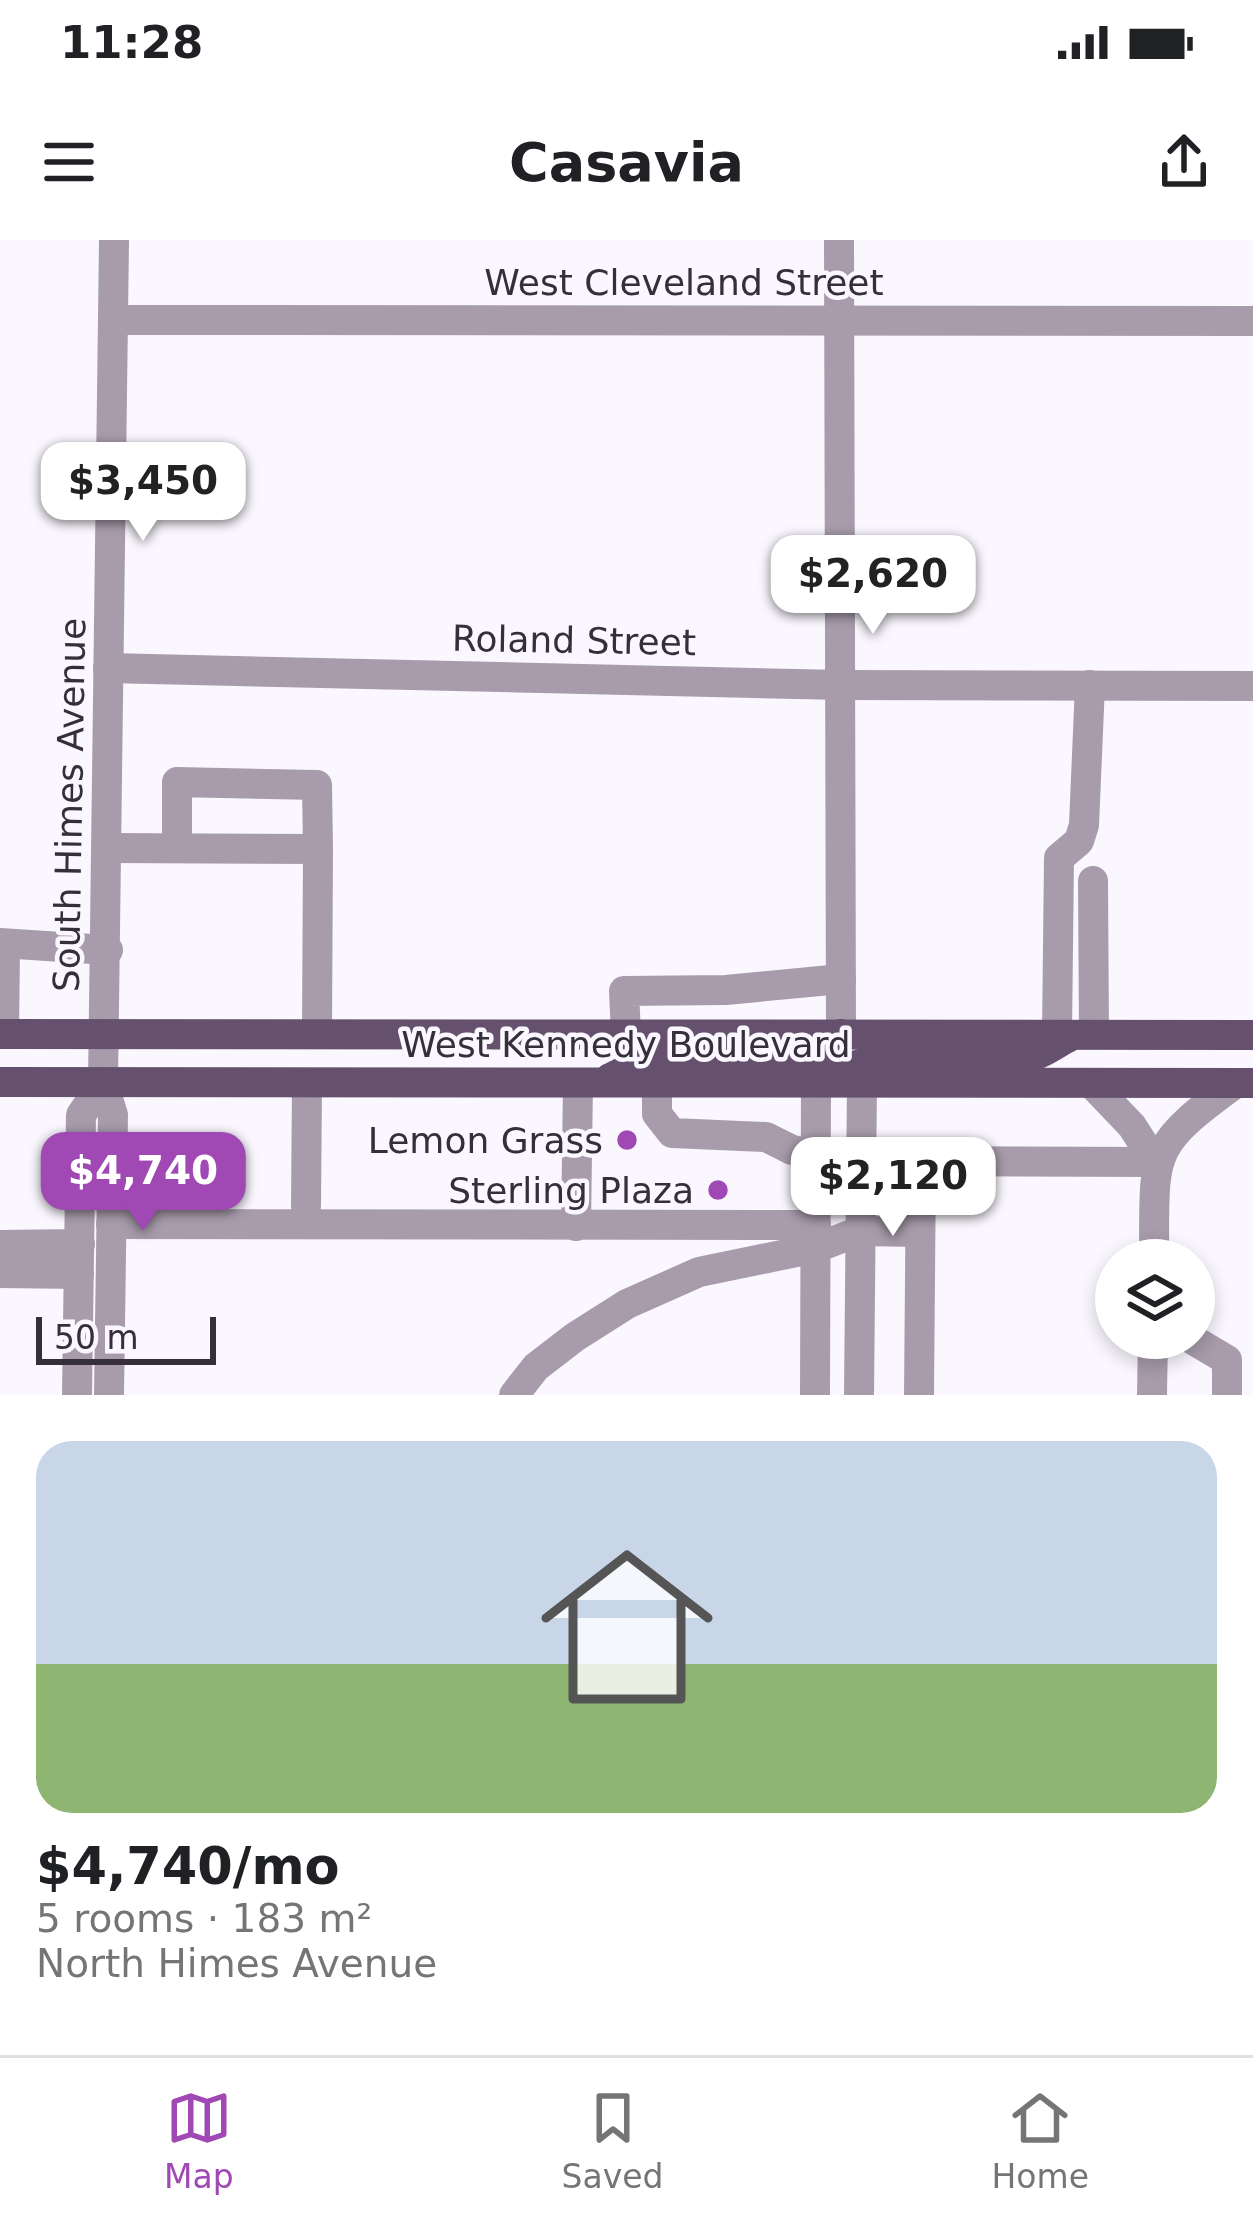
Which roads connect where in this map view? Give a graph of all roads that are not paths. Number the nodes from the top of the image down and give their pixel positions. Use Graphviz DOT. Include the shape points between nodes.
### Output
graph roads {
  1 [pos="114,240"];
  2 [pos="839,240"];
  3 [pos="114,320"];
  4 [pos="838,321"];
  5 [pos="1253,321"];
  6 [pos="108,668"];
  7 [pos="841,686"];
  8 [pos="1090,686"];
  9 [pos="1253,686"];
  10 [pos="108,848"];
  11 [pos="177,848"];
  12 [pos="318,849"];
  13 [pos="1093,881"];
  14 [pos="2,947"];
  15 [pos="108,950"];
  16 [pos="841,979"];
  17 [pos="2,1034"];
  18 [pos="104,1034"];
  19 [pos="317,1034"];
  20 [pos="626,1034"];
  21 [pos="841,1034"];
  22 [pos="1075,1034"];
  23 [pos="1253,1035"];
  24 [pos="0,1082"];
  25 [pos="103,1083"];
  26 [pos="307,1083"];
  27 [pos="589,1083"];
  28 [pos="657,1083"];
  29 [pos="862,1083"];
  30 [pos="1091,1083"];
  31 [pos="1245,1083"];
  32 [pos="816,1084"];
  33 [pos="816,1154"];
  34 [pos="1155,1162"];
  35 [pos="306,1206"];
  36 [pos="110,1224"];
  37 [pos="576,1226"];
  38 [pos="860,1231"];
  39 [pos="920,1232"];
  40 [pos="816,1236"];
  41 [pos="1154,1239"];
  42 [pos="0,1245"];
  43 [pos="80,1259"];
  44 [pos="0,1273"];
  45 [pos="1215,1353"];
  46 [pos="1153,1359"];
  47 [pos="76,1395"];
  48 [pos="109,1395"];
  49 [pos="514,1395"];
  50 [pos="815,1395"];
  51 [pos="859,1395"];
  52 [pos="919,1395"];
  53 [pos="1152,1395"];
  54 [pos="1227,1395"];
  1 -- 3 [label="street, South Himes Avenue"];
  2 -- 4 [label="street"];
  3 -- 4 [label="street, West Cleveland Street"];
  3 -- 6 [label="street, South Himes Avenue"];
  4 -- 5 [label="street, West Cleveland Street"];
  4 -- 7 [label="street"];
  6 -- 7 [label="street, Roland Street"];
  6 -- 10 [label="street, South Himes Avenue"];
  7 -- 8 [label="street, Roland Street"];
  7 -- 16 [label="street"];
  8 -- 9 [label="street, Roland Street"];
  8 -- 22 [label="street" via="1084,825 1060,858"];
  10 -- 11 [label="street"];
  10 -- 15 [label="street, South Himes Avenue"];
  11 -- 12 [label="street"];
  11 -- 12 [label="street" via="177,782 317,785"];
  12 -- 19 [label="street"];
  13 -- 22 [label="street"];
  14 -- 15 [label="street"];
  14 -- 17 [label="street"];
  15 -- 18 [label="street, South Himes Avenue"];
  16 -- 20 [label="street" via="624,991"];
  16 -- 21 [label="street"];
  17 -- 18 [label="main road, West Kennedy Boulevard"];
  18 -- 19 [label="main road, West Kennedy Boulevard"];
  18 -- 25 [label="street, South Himes Avenue"];
  19 -- 20 [label="main road, West Kennedy Boulevard"];
  20 -- 21 [label="main road, West Kennedy Boulevard"];
  21 -- 22 [label="main road, West Kennedy Boulevard"];
  21 -- 27 [label="main road" via="798,1060 646,1061"];
  22 -- 23 [label="main road, West Kennedy Boulevard"];
  22 -- 32 [label="main road" via="1030,1057 883,1058"];
  24 -- 25 [label="main road, West Kennedy Boulevard"];
  25 -- 26 [label="main road, West Kennedy Boulevard"];
  25 -- 36 [label="street" via="113,1115"];
  25 -- 43 [label="street" via="81,1115"];
  26 -- 27 [label="main road, West Kennedy Boulevard"];
  26 -- 35 [label="street"];
  27 -- 28 [label="main road, West Kennedy Boulevard"];
  27 -- 37 [label="street"];
  28 -- 32 [label="main road, West Kennedy Boulevard"];
  28 -- 33 [label="street" via="657,1114 672,1133 766,1137"];
  29 -- 30 [label="main road, West Kennedy Boulevard"];
  29 -- 32 [label="main road, West Kennedy Boulevard"];
  29 -- 38 [label="street"];
  30 -- 31 [label="main road, West Kennedy Boulevard"];
  30 -- 34 [label="street"];
  31 -- 34 [label="street" via="1179,1124"];
  32 -- 33 [label="street"];
  33 -- 40 [label="street"];
  34 -- 39 [label="street" via="921,1161"];
  34 -- 41 [label="street"];
  36 -- 37 [label="street"];
  36 -- 48 [label="street"];
  37 -- 40 [label="street"];
  38 -- 39 [label="street"];
  38 -- 40 [label="street"];
  38 -- 51 [label="street"];
  39 -- 52 [label="street"];
  40 -- 49 [label="street" via="627,1304 536,1367"];
  40 -- 50 [label="street"];
  42 -- 43 [label="street"];
  43 -- 44 [label="street"];
  43 -- 47 [label="street"];
  45 -- 54 [label="street" via="1227,1360"];
  46 -- 53 [label="street"];
}
